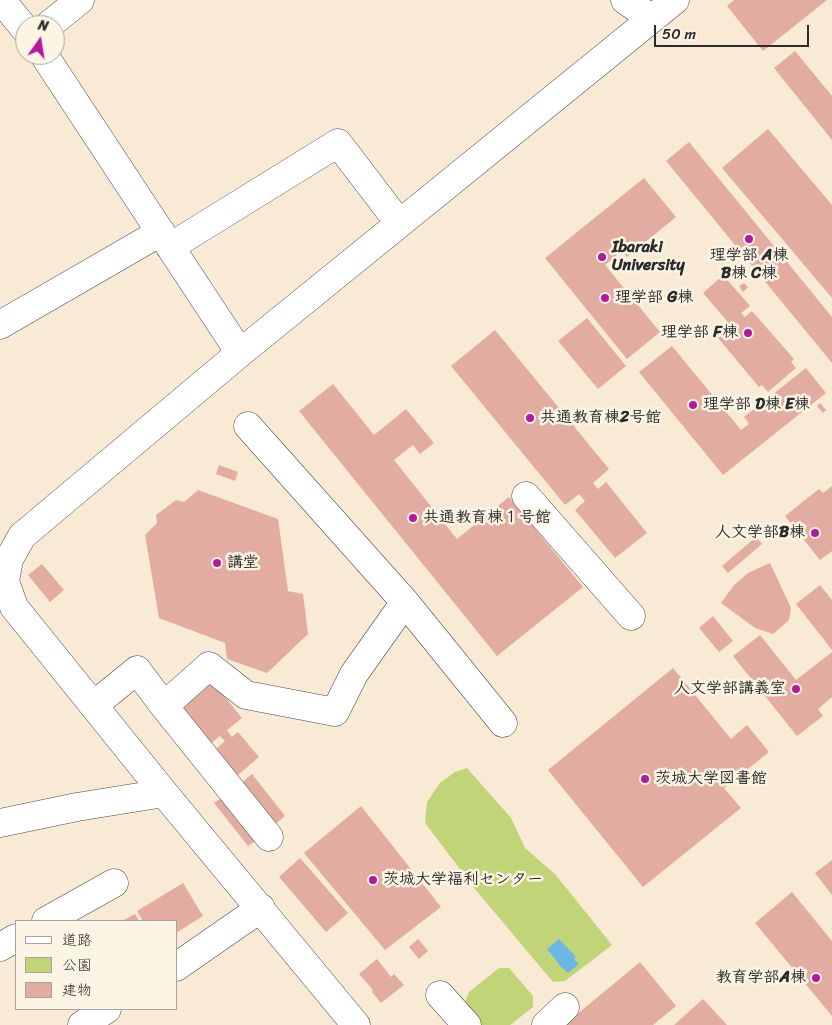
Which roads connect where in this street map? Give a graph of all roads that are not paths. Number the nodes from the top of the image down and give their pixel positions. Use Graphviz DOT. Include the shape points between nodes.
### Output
graph roads {
  1 [pos="1,0"];
  2 [pos="80,0"];
  3 [pos="625,0"];
  4 [pos="675,0"];
  5 [pos="61,15"];
  6 [pos="15,17"];
  7 [pos="651,18"];
  8 [pos="51,65"];
  9 [pos="400,224"];
  10 [pos="166,239"];
  11 [pos="0,325"];
  12 [pos="240,353"];
  13 [pos="248,426"];
  14 [pos="526,496"];
  15 [pos="3,572"];
  16 [pos="405,602"];
  17 [pos="631,616"];
  18 [pos="94,705"];
  19 [pos="164,706"];
  20 [pos="503,723"];
  21 [pos="164,793"];
  22 [pos="0,823"];
  23 [pos="269,837"];
  24 [pos="114,883"];
  25 [pos="261,908"];
  26 [pos="48,920"];
  27 [pos="15,939"];
  28 [pos="0,947"];
  29 [pos="178,966"];
  30 [pos="440,995"];
  31 [pos="105,1010"];
  32 [pos="82,1025"];
  33 [pos="356,1025"];
  34 [pos="466,1025"];
  1 -- 6 [label="street"];
  2 -- 5 [label="street"];
  3 -- 7 [label="street"];
  4 -- 7 [label="street"];
  7 -- 9 [label="street"];
  8 -- 10 [label="street"];
  9 -- 10 [label="street" via="338,143"];
  9 -- 12 [label="street"];
  10 -- 11 [label="street"];
  10 -- 12 [label="street"];
  12 -- 15 [label="street" via="22,536"];
  13 -- 16 [label="street"];
  14 -- 17 [label="street"];
  15 -- 18 [label="street" via="14,607"];
  16 -- 19 [label="street" via="354,674 335,712 246,695 209,666"];
  16 -- 20 [label="street"];
  18 -- 19 [label="street" via="137,670"];
  18 -- 21 [label="street"];
  19 -- 23 [label="street"];
  21 -- 22 [label="street"];
  21 -- 25 [label="street"];
  24 -- 26 [label="street"];
  25 -- 29 [label="street"];
  25 -- 33 [label="street"];
  27 -- 28 [label="street"];
  30 -- 34 [label="street"];
  31 -- 32 [label="street"];
}
